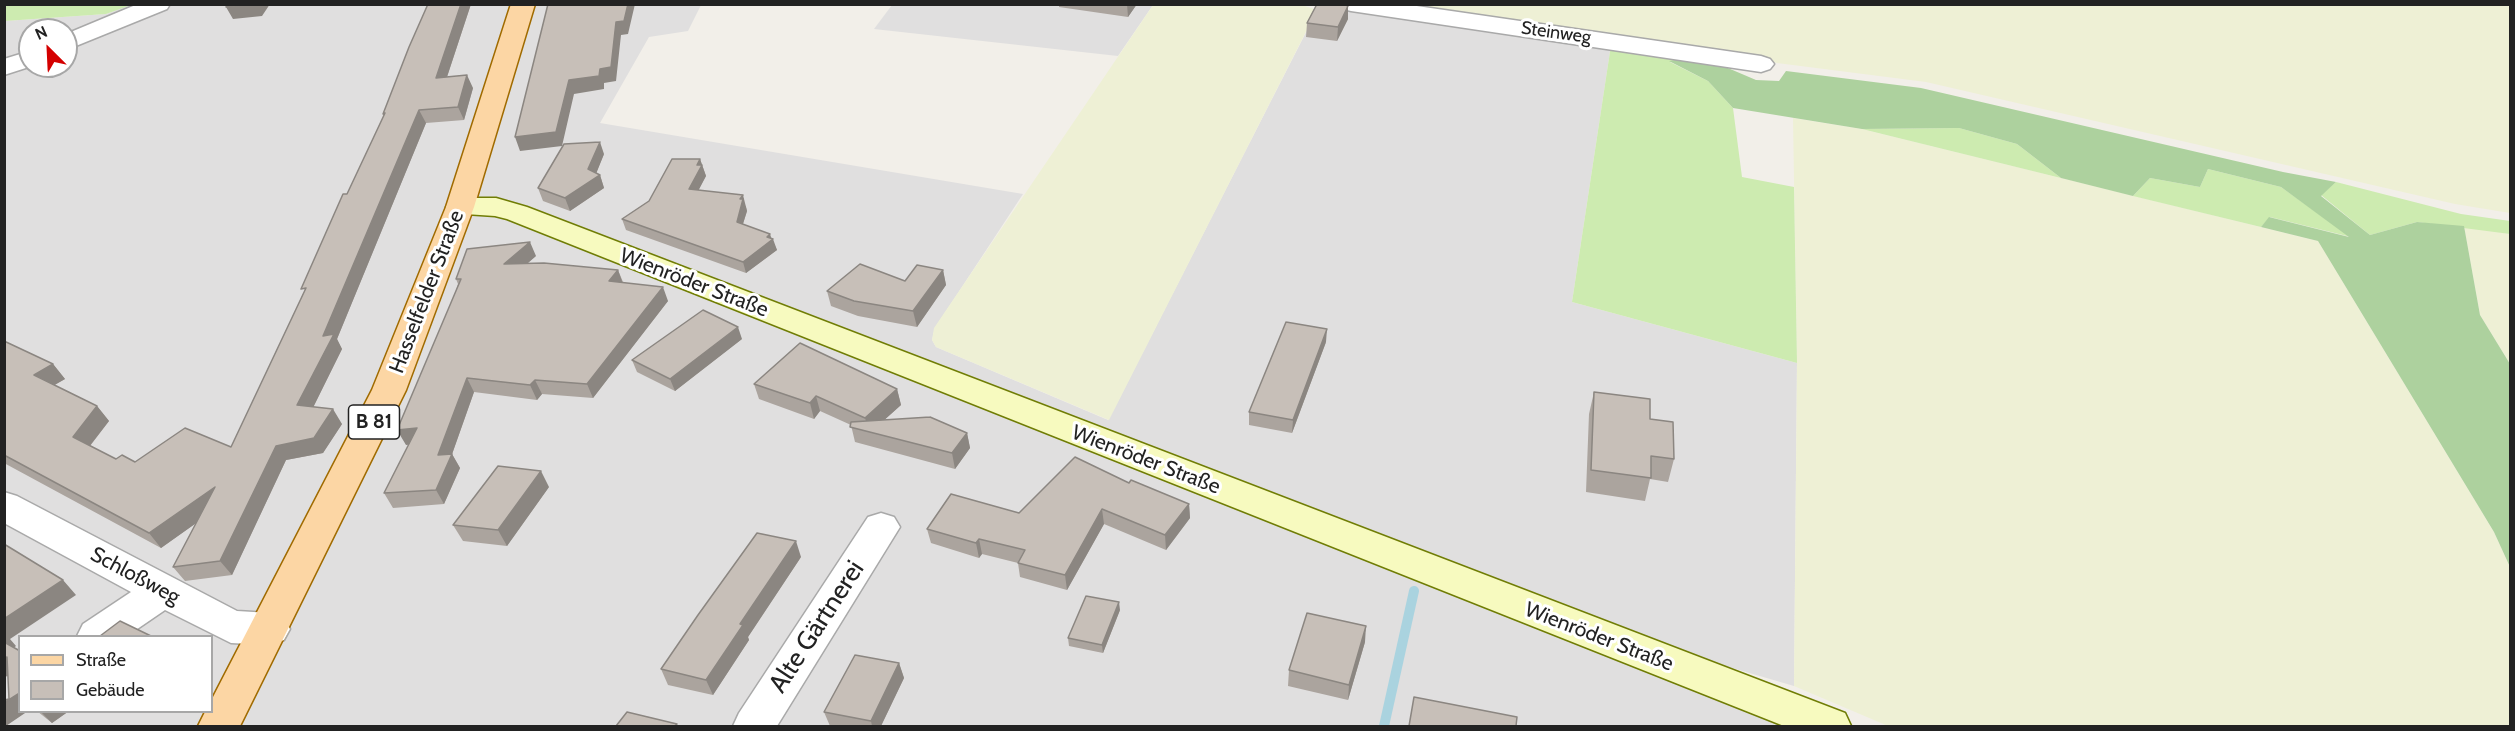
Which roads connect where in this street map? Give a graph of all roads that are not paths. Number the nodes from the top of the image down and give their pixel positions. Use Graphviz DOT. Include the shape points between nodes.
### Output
graph roads {
  1 [pos="159,4"];
  2 [pos="523,4"];
  3 [pos="1351,4"];
  4 [pos="78,38"];
  5 [pos="1761,64"];
  6 [pos="460,207"];
  7 [pos="4,506"];
  8 [pos="881,527"];
  9 [pos="163,591"];
  10 [pos="270,629"];
  11 [pos="98,635"];
  12 [pos="219,726"];
  13 [pos="754,726"];
  14 [pos="1830,726"];
  1 -- 4 [label="street"];
  2 -- 6 [label="main road, Hasselfelder Straße / B 81"];
  3 -- 5 [label="street, Steinweg"];
  6 -- 10 [label="main road, Hasselfelder Straße / B 81" via="390,390"];
  6 -- 14 [label="main road, Wienröder Straße" via="496,207 517,213"];
  7 -- 9 [label="street, Schloßweg"];
  8 -- 13 [label="street, Alte Gärtnerei"];
  9 -- 10 [label="street, Schloßweg" via="231,627"];
  9 -- 11 [label="street"];
  10 -- 12 [label="main road, Hasselfelder Straße / B 81"];
}
